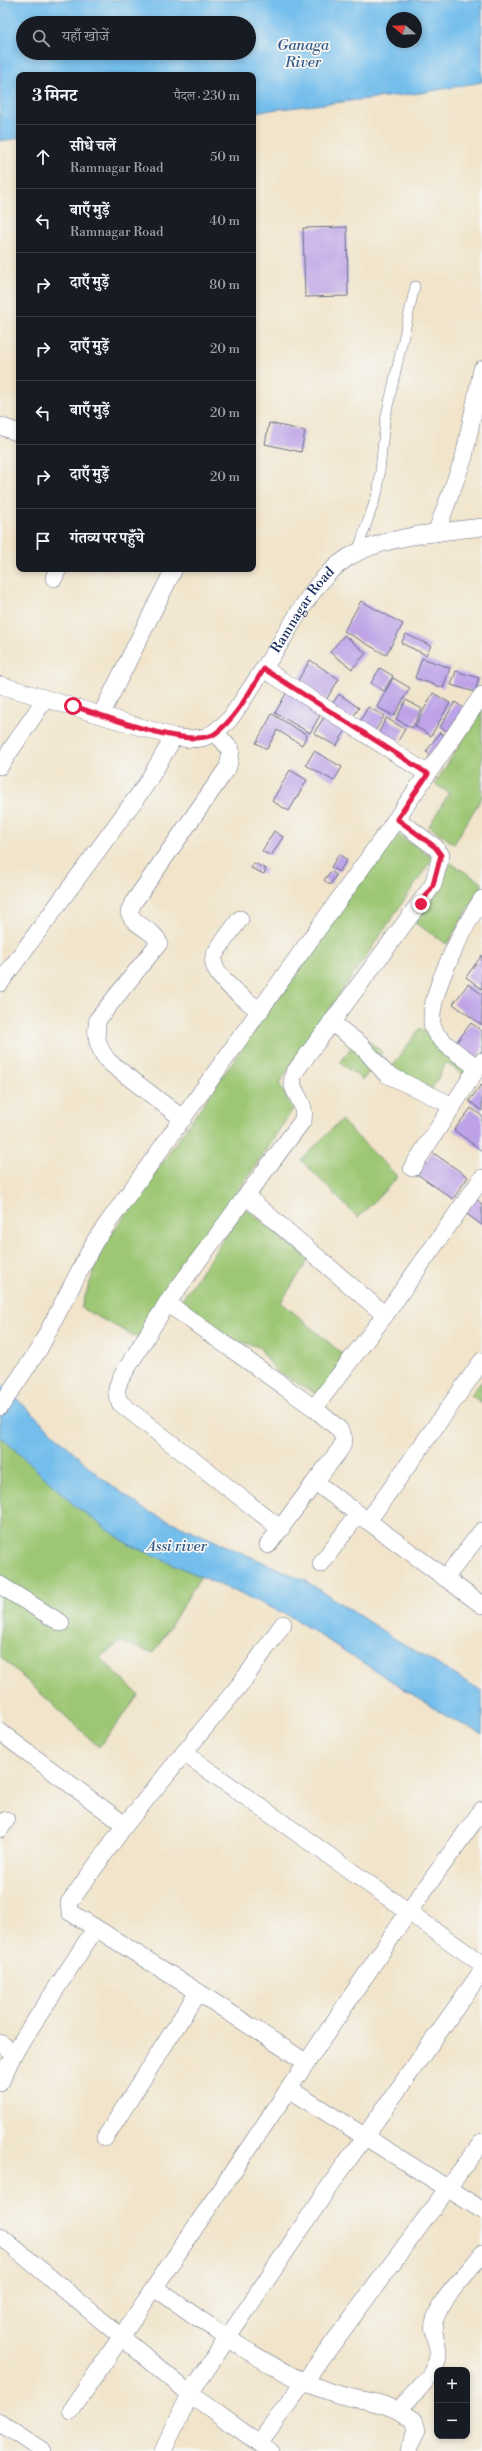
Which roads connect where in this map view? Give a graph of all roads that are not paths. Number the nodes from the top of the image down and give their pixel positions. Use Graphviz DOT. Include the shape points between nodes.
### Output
graph roads {
  1 [pos="415,286"];
  2 [pos="482,368"];
  3 [pos="0,426"];
  4 [pos="16,432"];
  5 [pos="482,527"];
  6 [pos="436,533"];
  7 [pos="357,552"];
  8 [pos="172,572"];
  9 [pos="264,669"];
  10 [pos="0,685"];
  11 [pos="482,694"];
  12 [pos="45,699"];
  13 [pos="101,714"];
  14 [pos="216,733"];
  15 [pos="174,737"];
  16 [pos="0,766"];
  17 [pos="428,774"];
  18 [pos="397,819"];
  19 [pos="482,899"];
  20 [pos="240,919"];
  21 [pos="0,984"];
  22 [pos="260,1011"];
  23 [pos="331,1022"];
  24 [pos="480,1064"];
  25 [pos="453,1106"];
  26 [pos="183,1119"];
  27 [pos="412,1168"];
  28 [pos="482,1178"];
  29 [pos="246,1196"];
  30 [pos="167,1303"];
  31 [pos="385,1315"];
  32 [pos="482,1362"];
  33 [pos="0,1407"];
  34 [pos="314,1408"];
  35 [pos="315,1482"];
  36 [pos="363,1518"];
  37 [pos="281,1529"];
  38 [pos="482,1530"];
  39 [pos="268,1544"];
  40 [pos="321,1564"];
  41 [pos="445,1578"];
  42 [pos="0,1585"];
  43 [pos="482,1605"];
  44 [pos="61,1623"];
  45 [pos="283,1624"];
  46 [pos="0,1732"];
  47 [pos="184,1753"];
  48 [pos="482,1810"];
  49 [pos="125,1825"];
  50 [pos="409,1911"];
  51 [pos="95,1929"];
  52 [pos="482,1964"];
  53 [pos="482,1971"];
  54 [pos="198,1992"];
  55 [pos="7,2048"];
  56 [pos="307,2063"];
  57 [pos="0,2083"];
  58 [pos="289,2089"];
  59 [pos="365,2137"];
  60 [pos="105,2138"];
  61 [pos="482,2142"];
  62 [pos="446,2188"];
  63 [pos="482,2210"];
  64 [pos="0,2236"];
  65 [pos="482,2254"];
  66 [pos="155,2288"];
  67 [pos="122,2336"];
  68 [pos="228,2338"];
  69 [pos="304,2381"];
  70 [pos="190,2394"];
  71 [pos="399,2410"];
  72 [pos="71,2411"];
  73 [pos="2,2428"];
  74 [pos="264,2448"];
  75 [pos="43,2451"];
  76 [pos="163,2451"];
  77 [pos="408,2451"];
  1 -- 7 [label="lane" via="385,420 378,491"];
  2 -- 6 [label="street" via="464,456"];
  3 -- 4 [label="street"];
  5 -- 6 [label="street, Ramnagar Road"];
  6 -- 7 [label="street, Ramnagar Road" via="394,541"];
  7 -- 9 [label="street, Ramnagar Road" via="330,571 311,595"];
  8 -- 13 [label="street"];
  9 -- 14 [label="street, Ramnagar Road" via="230,719"];
  9 -- 17 [label="street"];
  10 -- 12 [label="street, Ramnagar Road"];
  11 -- 17 [label="street"];
  12 -- 13 [label="street, Ramnagar Road"];
  12 -- 16 [label="street"];
  13 -- 15 [label="street, Ramnagar Road"];
  14 -- 15 [label="street, Ramnagar Road" via="203,739"];
  14 -- 26 [label="street" via="231,750 228,766 129,912 132,920 157,938 159,943 98,1019 96,1030 99,1050 109,1062"];
  15 -- 21 [label="street" via="145,786"];
  17 -- 18 [label="street"];
  18 -- 22 [label="street"];
  18 -- 23 [label="street" via="435,847 441,855 440,866 433,885 421,904"];
  19 -- 24 [label="street" via="453,949 434,1004 432,1025 435,1033"];
  20 -- 22 [label="street" via="214,955 213,966 217,975"];
  22 -- 26 [label="street"];
  23 -- 25 [label="street" via="365,1048 386,1074"];
  23 -- 29 [label="street" via="294,1073 291,1081 304,1105 303,1120"];
  24 -- 25 [label="street"];
  25 -- 27 [label="street"];
  26 -- 33 [label="street" via="95,1241 39,1349"];
  28 -- 31 [label="street"];
  29 -- 30 [label="street"];
  29 -- 31 [label="street"];
  30 -- 34 [label="street"];
  30 -- 37 [label="street" via="121,1378 116,1388 116,1396 120,1403"];
  31 -- 34 [label="street"];
  32 -- 36 [label="street"];
  34 -- 35 [label="street" via="339,1429 344,1439 341,1448"];
  35 -- 36 [label="street"];
  35 -- 37 [label="street"];
  36 -- 40 [label="street"];
  36 -- 41 [label="street"];
  37 -- 39 [label="street"];
  38 -- 41 [label="street"];
  41 -- 43 [label="street"];
  42 -- 44 [label="street"];
  45 -- 47 [label="street" via="242,1682"];
  46 -- 49 [label="street"];
  47 -- 49 [label="street"];
  47 -- 50 [label="street"];
  48 -- 50 [label="street"];
  49 -- 51 [label="street" via="68,1903 70,1912"];
  50 -- 52 [label="street"];
  50 -- 56 [label="street"];
  51 -- 54 [label="street"];
  51 -- 55 [label="street"];
  53 -- 59 [label="street"];
  54 -- 56 [label="street"];
  54 -- 60 [label="street"];
  55 -- 57 [label="street"];
  56 -- 58 [label="street"];
  58 -- 59 [label="street"];
  58 -- 66 [label="street"];
  59 -- 62 [label="street"];
  59 -- 68 [label="street"];
  61 -- 62 [label="street"];
  62 -- 63 [label="street"];
  62 -- 69 [label="street"];
  64 -- 67 [label="street"];
  65 -- 71 [label="street" via="445,2299 435,2318 432,2329 438,2355 435,2367"];
  66 -- 67 [label="street"];
  66 -- 68 [label="street"];
  67 -- 70 [label="street"];
  67 -- 72 [label="street"];
  68 -- 69 [label="street"];
  68 -- 70 [label="street"];
  69 -- 71 [label="street" via="337,2394 372,2400"];
  69 -- 74 [label="street"];
  70 -- 74 [label="street"];
  70 -- 76 [label="street"];
  71 -- 77 [label="street" via="414,2420 417,2430"];
  73 -- 75 [label="street"];
}
